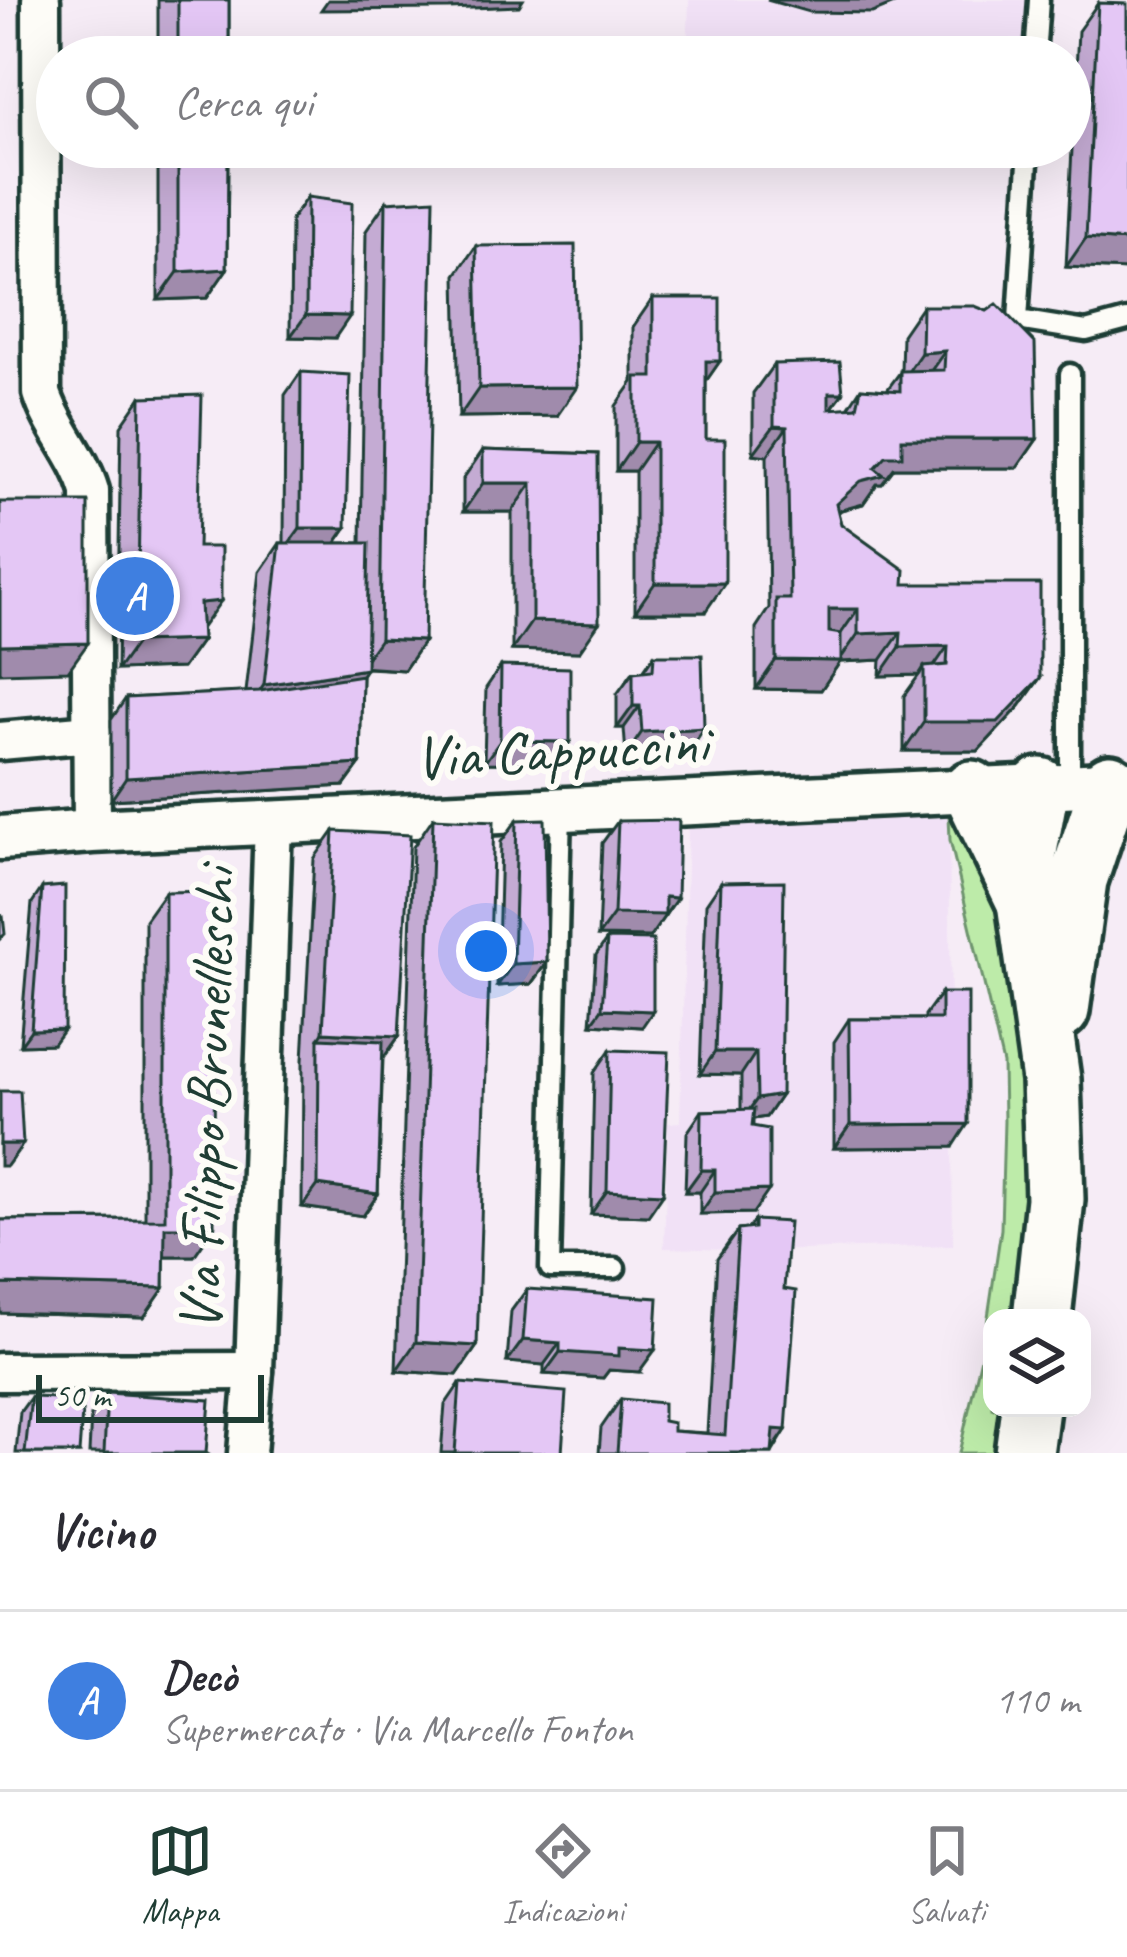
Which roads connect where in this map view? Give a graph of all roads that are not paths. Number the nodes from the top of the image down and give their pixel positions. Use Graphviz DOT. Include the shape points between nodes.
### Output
graph roads {
  1 [pos="41,0"];
  2 [pos="1039,0"];
  3 [pos="41,36"];
  4 [pos="1036,36"];
  5 [pos="41,168"];
  6 [pos="1028,168"];
  7 [pos="1127,320"];
  8 [pos="1070,374"];
  9 [pos="92,733"];
  10 [pos="0,741"];
  11 [pos="1087,785"];
  12 [pos="972,790"];
  13 [pos="561,809"];
  14 [pos="273,823"];
  15 [pos="92,831"];
  16 [pos="0,838"];
  17 [pos="1026,902"];
  18 [pos="1051,1080"];
  19 [pos="615,1268"];
  20 [pos="1043,1309"];
  21 [pos="254,1371"];
  22 [pos="0,1372"];
  23 [pos="1029,1417"];
  24 [pos="247,1453"];
  25 [pos="1024,1453"];
  1 -- 3 [label="street"];
  2 -- 4 [label="lane"];
  5 -- 9 [label="street" via="42,393 90,491"];
  6 -- 7 [label="lane" via="1018,320 1086,331"];
  8 -- 11 [label="lane"];
  9 -- 10 [label="street"];
  9 -- 15 [label="street"];
  11 -- 12 [label="street, Via Cappuccini"];
  11 -- 17 [label="highway" via="1027,856"];
  11 -- 18 [label="highway"];
  12 -- 13 [label="street, Via Cappuccini"];
  12 -- 17 [label="highway"];
  13 -- 14 [label="street, Via Cappuccini"];
  13 -- 19 [label="lane" via="550,1268"];
  14 -- 15 [label="street, Via Cappuccini"];
  14 -- 21 [label="street, Via Filippo Brunelleschi"];
  15 -- 16 [label="street, Via Cappuccini"];
  17 -- 18 [label="highway"];
  18 -- 20 [label="highway" via="1054,1198"];
  21 -- 22 [label="street"];
  21 -- 24 [label="street, Via Filippo Brunelleschi"];
  23 -- 25 [label="highway"];
}
